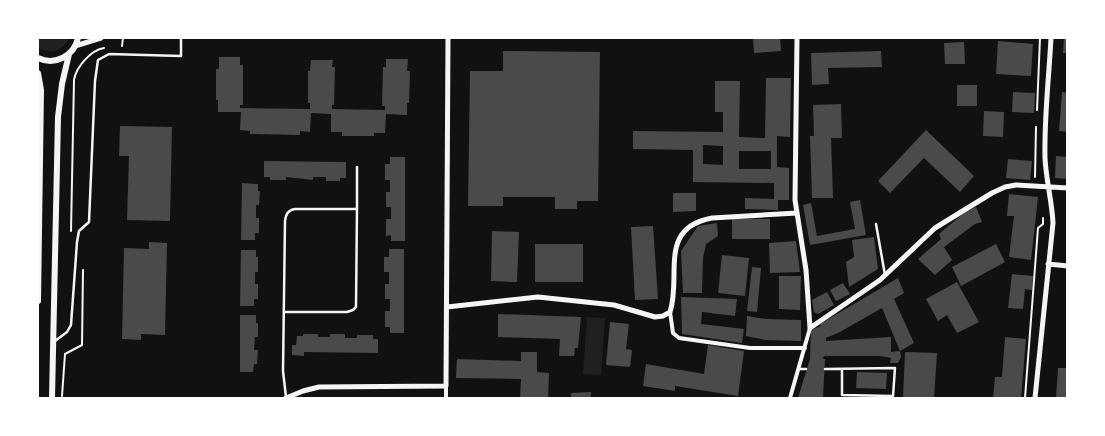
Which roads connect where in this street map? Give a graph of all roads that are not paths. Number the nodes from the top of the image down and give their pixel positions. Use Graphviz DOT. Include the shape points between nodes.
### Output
graph roads {
  1 [pos="78,38"];
  2 [pos="101,38"];
  3 [pos="181,38"];
  4 [pos="448,38"];
  5 [pos="797,38"];
  6 [pos="1051,38"];
  7 [pos="75,46"];
  8 [pos="69,54"];
  9 [pos="38,58"];
  10 [pos="38,73"];
  11 [pos="357,167"];
  12 [pos="1048,186"];
  13 [pos="1068,188"];
  14 [pos="357,209"];
  15 [pos="797,213"];
  16 [pos="876,224"];
  17 [pos="1048,264"];
  18 [pos="1068,266"];
  19 [pos="885,276"];
  20 [pos="38,302"];
  21 [pos="447,307"];
  22 [pos="284,312"];
  23 [pos="670,312"];
  24 [pos="810,328"];
  25 [pos="54,342"];
  26 [pos="805,348"];
  27 [pos="799,369"];
  28 [pos="806,369"];
  29 [pos="825,369"];
  30 [pos="842,369"];
  31 [pos="446,386"];
  32 [pos="52,398"];
  33 [pos="286,398"];
  34 [pos="446,398"];
  35 [pos="790,398"];
  36 [pos="1035,398"];
  1 -- 7 [label="street"];
  2 -- 7 [label="street"];
  3 -- 25 [label="lane" via="181,56 109,54 98,60 89,222 79,231 77,242 71,325"];
  4 -- 21 [label="street"];
  5 -- 15 [label="street"];
  6 -- 12 [label="street" via="1045,146"];
  7 -- 8 [label="street"];
  8 -- 9 [label="street" via="53,61"];
  8 -- 25 [label="street" via="58,117"];
  10 -- 20 [label="street" via="41,90"];
  11 -- 14 [label="lane"];
  12 -- 13 [label="street"];
  12 -- 17 [label="street" via="1053,223"];
  12 -- 19 [label="street" via="1016,185 992,193 935,228"];
  14 -- 22 [label="lane" via="295,209 287,213"];
  14 -- 22 [label="lane" via="354,310"];
  15 -- 23 [label="street" via="712,218 687,229 675,249 674,298"];
  15 -- 24 [label="street" via="806,270"];
  16 -- 19 [label="lane"];
  17 -- 18 [label="street"];
  17 -- 36 [label="street"];
  19 -- 24 [label="street"];
  21 -- 23 [label="street" via="538,297 607,304 655,317"];
  21 -- 31 [label="street"];
  22 -- 33 [label="lane"];
  23 -- 26 [label="street" via="672,330 679,338 750,348"];
  24 -- 26 [label="street"];
  25 -- 32 [label="street"];
  26 -- 27 [label="street"];
  27 -- 28 [label="lane"];
  27 -- 35 [label="street"];
  29 -- 30 [label="lane"];
  30 -- 30 [label="lane" via="895,368 893,396 842,395"];
  31 -- 33 [label="street" via="319,387"];
  31 -- 34 [label="street"];
}
